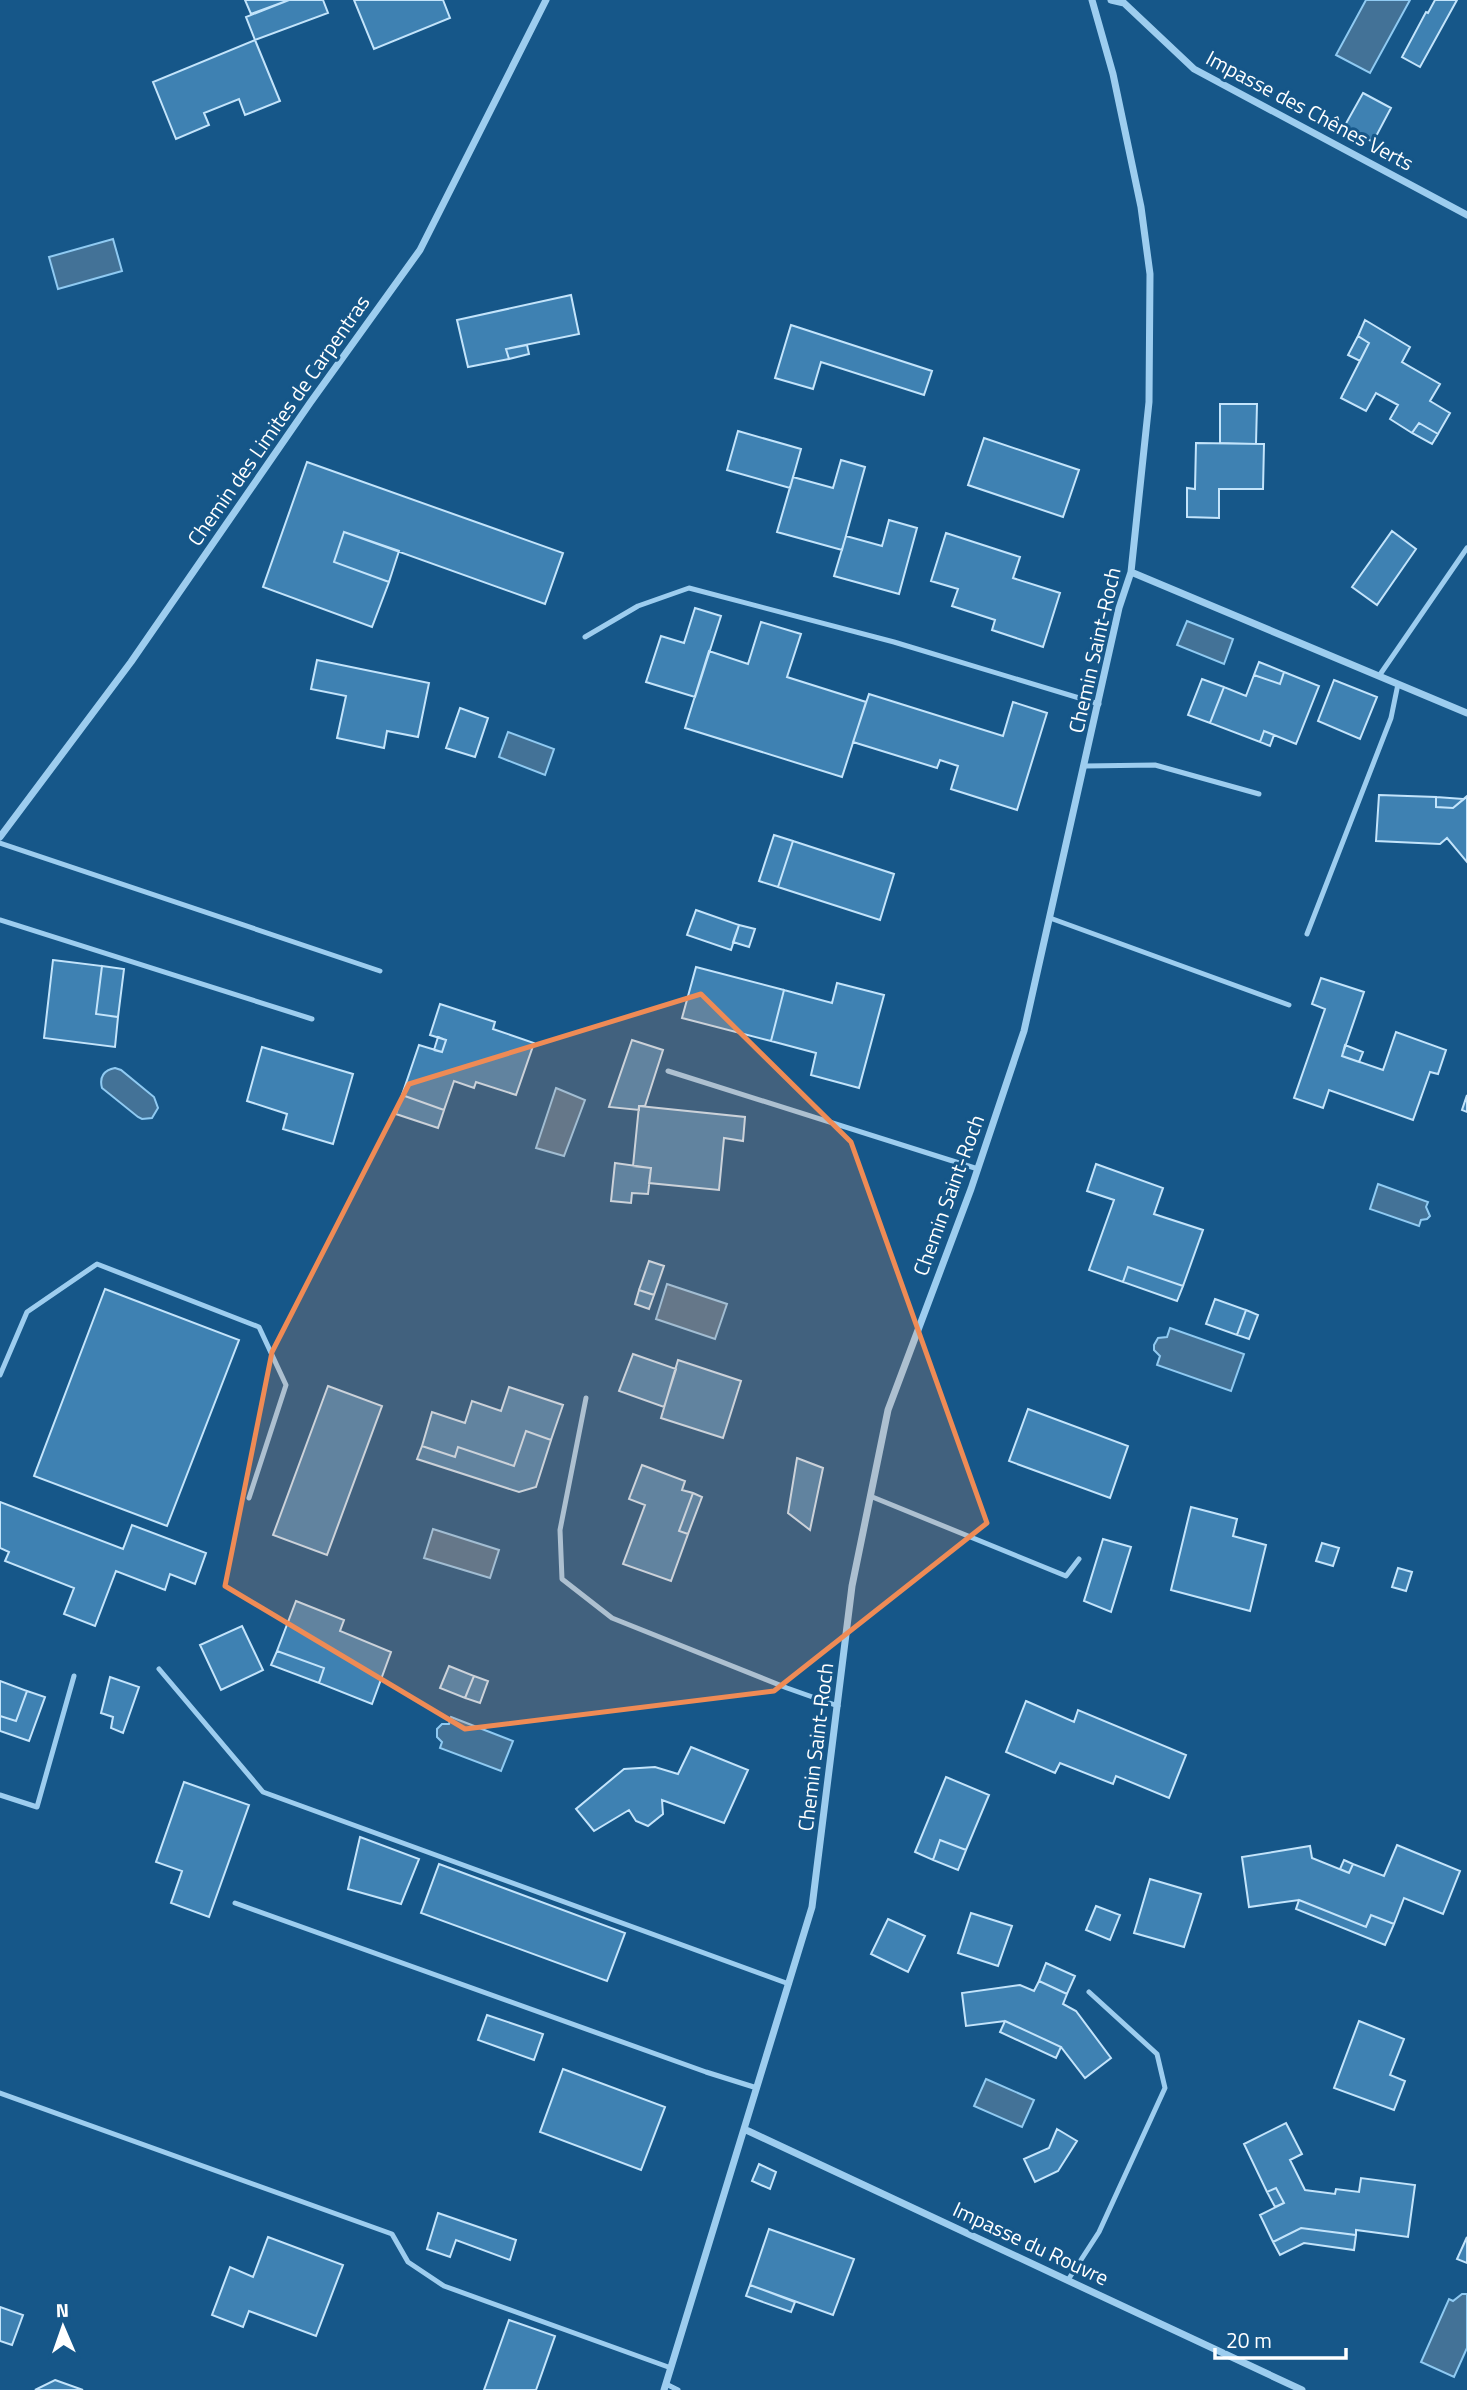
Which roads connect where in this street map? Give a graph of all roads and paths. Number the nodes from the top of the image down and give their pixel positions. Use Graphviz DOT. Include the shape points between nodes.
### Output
graph roads {
  1 [pos="546,0"];
  2 [pos="1092,0"];
  3 [pos="1111,0"];
  4 [pos="1467,215"];
  5 [pos="1467,548"];
  6 [pos="1131,572"];
  7 [pos="585,637"];
  8 [pos="1379,676"];
  9 [pos="1398,684"];
  10 [pos="1099,704"];
  11 [pos="1467,713"];
  12 [pos="1085,766"];
  13 [pos="1259,794"];
  14 [pos="0,837"];
  15 [pos="0,843"];
  16 [pos="1050,918"];
  17 [pos="0,920"];
  18 [pos="1307,934"];
  19 [pos="380,971"];
  20 [pos="1289,1004"];
  21 [pos="312,1019"];
  22 [pos="668,1070"];
  23 [pos="978,1169"];
  24 [pos="0,1375"];
  25 [pos="586,1398"];
  26 [pos="870,1496"];
  27 [pos="249,1498"];
  28 [pos="1079,1559"];
  29 [pos="159,1669"];
  30 [pos="74,1676"];
  31 [pos="838,1706"];
  32 [pos="0,1795"];
  33 [pos="235,1903"];
  34 [pos="789,1984"];
  35 [pos="1089,1992"];
  36 [pos="757,2088"];
  37 [pos="0,2093"];
  38 [pos="744,2129"];
  39 [pos="1068,2280"];
  40 [pos="671,2368"];
  41 [pos="665,2387"];
  42 [pos="678,2390"];
  43 [pos="1302,2390"];
  1 -- 14 [label="street, Chemin des Limites de Carpentras" via="420,250 131,662"];
  2 -- 6 [label="street, Chemin Saint-Roch" via="1141,207 1150,274 1149,402"];
  3 -- 4 [label="street, Impasse des Chênes Verts" via="1124,4 1194,69"];
  5 -- 8 [label="lane"];
  6 -- 8 [label="street"];
  6 -- 10 [label="street, Chemin Saint-Roch"];
  7 -- 10 [label="lane" via="638,606 689,588 894,642"];
  8 -- 9 [label="street"];
  9 -- 11 [label="street"];
  9 -- 18 [label="lane" via="1391,718"];
  10 -- 12 [label="street, Chemin Saint-Roch"];
  12 -- 13 [label="lane" via="1155,765"];
  12 -- 16 [label="street, Chemin Saint-Roch"];
  15 -- 19 [label="lane"];
  16 -- 20 [label="lane"];
  16 -- 23 [label="street, Chemin Saint-Roch" via="1024,1031"];
  17 -- 21 [label="lane"];
  22 -- 23 [label="lane"];
  23 -- 26 [label="street, Chemin Saint-Roch" via="888,1410"];
  24 -- 27 [label="lane" via="27,1312 97,1264 259,1327 286,1385"];
  25 -- 31 [label="lane" via="560,1530 562,1579 612,1618"];
  26 -- 28 [label="lane" via="1066,1576"];
  26 -- 31 [label="street, Chemin Saint-Roch" via="852,1586"];
  29 -- 34 [label="lane" via="263,1792"];
  30 -- 32 [label="lane" via="37,1807"];
  31 -- 34 [label="street, Chemin Saint-Roch" via="812,1907"];
  33 -- 36 [label="lane"];
  34 -- 36 [label="street, Chemin Saint-Roch"];
  35 -- 39 [label="lane" via="1157,2054 1165,2088 1099,2232"];
  36 -- 38 [label="street, Chemin Saint-Roch"];
  37 -- 40 [label="lane" via="393,2234 408,2262 444,2286"];
  38 -- 39 [label="street, Impasse du Rouvre"];
  38 -- 40 [label="street, Chemin Saint-Roch"];
  39 -- 43 [label="street, Impasse du Rouvre"];
  40 -- 41 [label="street, Chemin Saint-Roch"];
  41 -- 42 [label="lane"];
}
